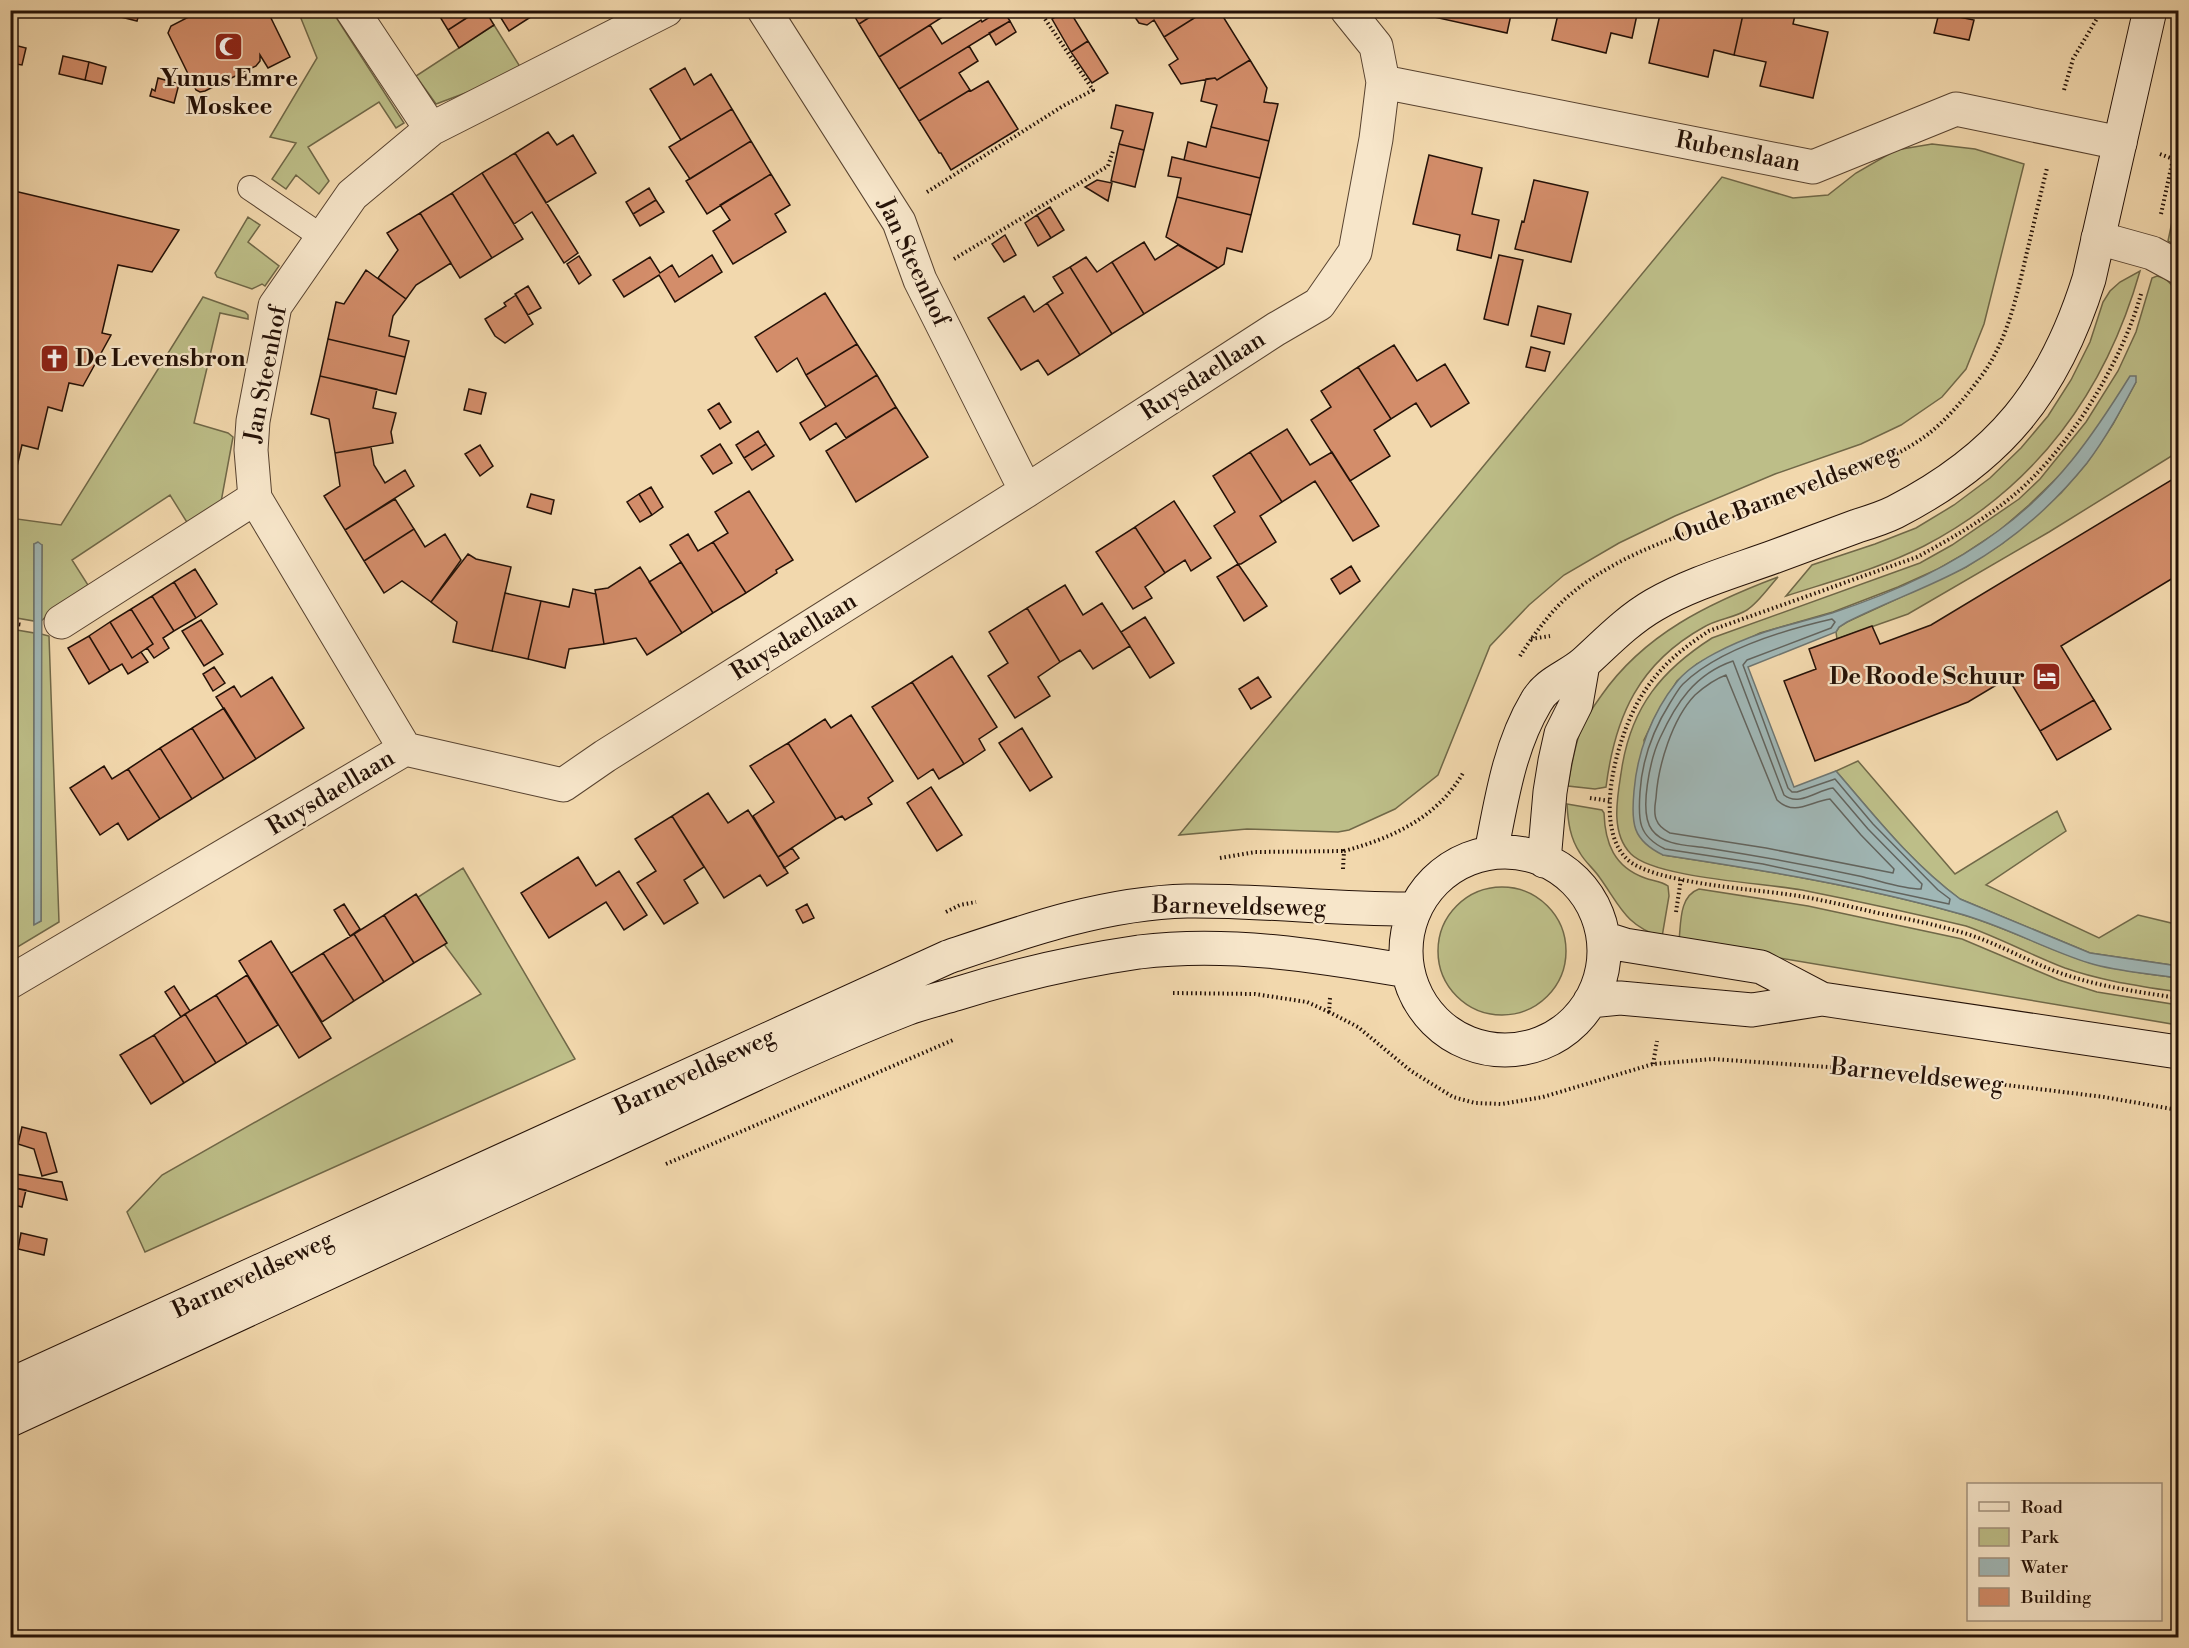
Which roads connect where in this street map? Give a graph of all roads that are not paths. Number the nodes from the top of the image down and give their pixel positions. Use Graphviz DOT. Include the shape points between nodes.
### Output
graph roads {
  1 [pos="352,10"];
  2 [pos="666,10"];
  3 [pos="764,10"];
  4 [pos="1347,10"];
  5 [pos="2150,10"];
  6 [pos="1383,82"];
  7 [pos="431,129"];
  8 [pos="2120,143"];
  9 [pos="250,188"];
  10 [pos="322,237"];
  11 [pos="2098,238"];
  12 [pos="2165,260"];
  13 [pos="1026,491"];
  14 [pos="255,498"];
  15 [pos="61,622"];
  16 [pos="1583,664"];
  17 [pos="405,749"];
  18 [pos="1491,853"];
  19 [pos="1544,861"];
  20 [pos="1415,909"];
  21 [pos="1603,938"];
  22 [pos="1408,971"];
  23 [pos="10,982"];
  24 [pos="1822,999"];
  25 [pos="1590,1001"];
  26 [pos="2178,1052"];
  27 [pos="10,1385"];
  28 [pos="10,1420"];
  1 -- 7 [label="street"];
  2 -- 7 [label="street, Jan Steenhof"];
  3 -- 13 [label="street, Jan Steenhof" via="894,213 920,280"];
  4 -- 6 [label="street, Ruysdaellaan" via="1376,46"];
  5 -- 8 [label="street"];
  6 -- 8 [label="street, Rubenslaan" via="1813,166 1956,109"];
  6 -- 13 [label="street, Ruysdaellaan" via="1355,252 1319,304"];
  7 -- 10 [label="street, Jan Steenhof" via="352,195"];
  8 -- 11 [label="street"];
  9 -- 10 [label="lane"];
  10 -- 14 [label="street, Jan Steenhof" via="274,306 253,421"];
  11 -- 12 [label="street"];
  11 -- 16 [label="street" via="2076,321 2031,404 1996,444 1958,475 1894,513 1654,604"];
  13 -- 17 [label="street, Ruysdaellaan" via="563,785"];
  14 -- 15 [label="street"];
  14 -- 17 [label="street, Jan Steenhof"];
  16 -- 18 [label="street" via="1546,687 1536,700 1512,756"];
  16 -- 19 [label="street" via="1575,704 1561,734 1555,761"];
  17 -- 23 [label="street, Ruysdaellaan"];
  18 -- 19 [label="street" via="1509,852"];
  18 -- 20 [label="street" via="1450,868 1433,882"];
  19 -- 21 [label="street" via="1577,884 1598,918"];
  20 -- 22 [label="street" via="1406,941"];
  20 -- 27 [label="street, Barneveldseweg" via="1186,901 1141,905 1066,919 948,957"];
  21 -- 24 [label="street" via="1761,967"];
  21 -- 25 [label="street" via="1599,981"];
  22 -- 25 [label="street" via="1422,1005 1436,1023 1474,1045 1496,1049 1540,1044 1577,1019"];
  22 -- 28 [label="street, Barneveldseweg" via="1334,959 1189,948 1059,966 908,1008"];
  24 -- 25 [label="street" via="1752,1010 1620,998"];
  24 -- 26 [label="street"];
}
